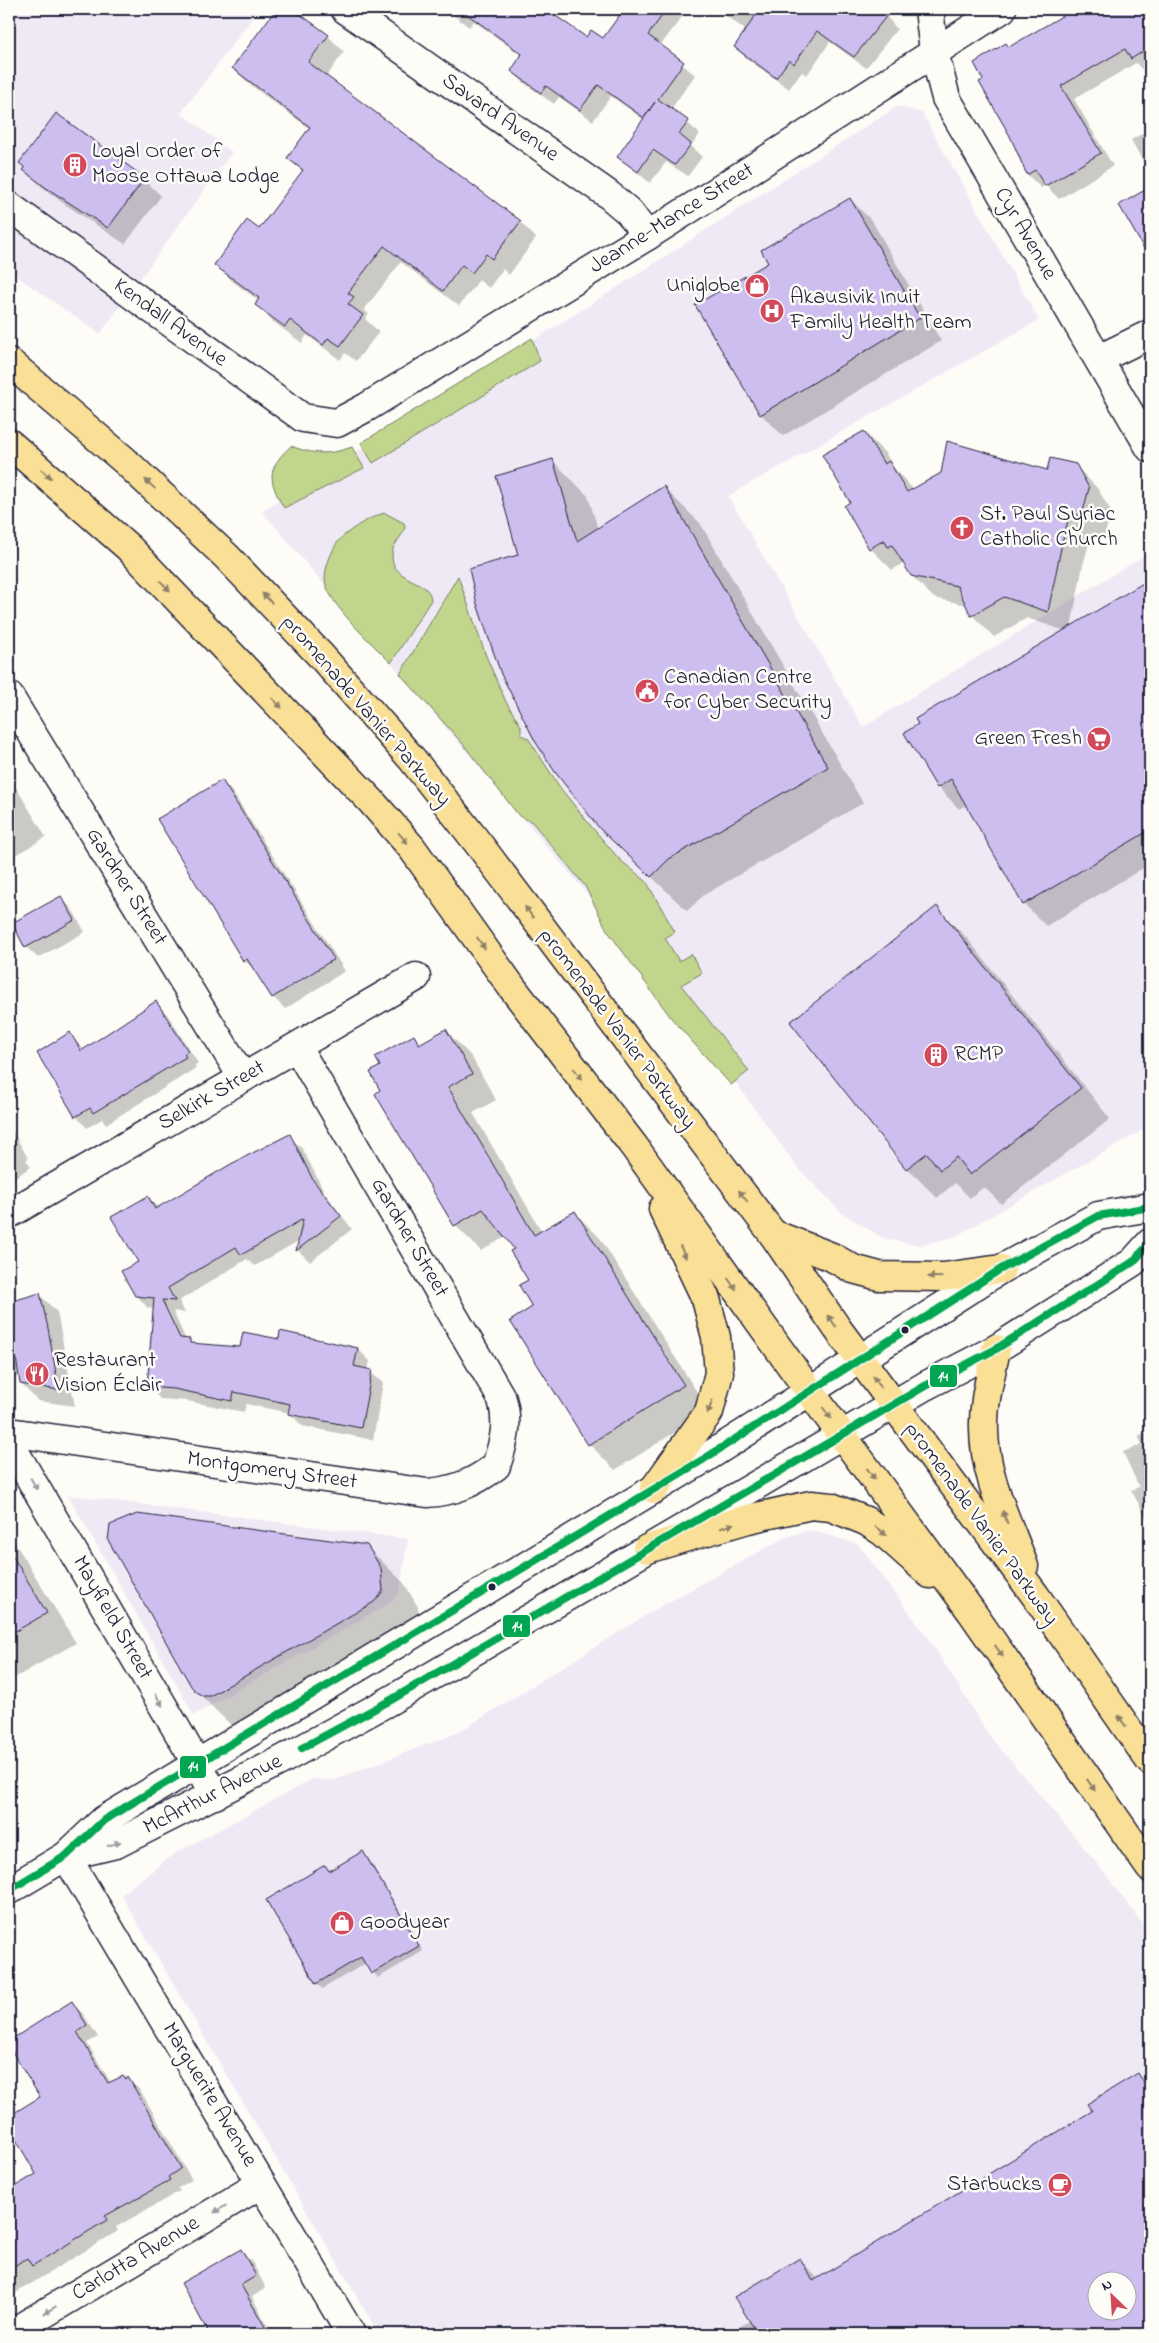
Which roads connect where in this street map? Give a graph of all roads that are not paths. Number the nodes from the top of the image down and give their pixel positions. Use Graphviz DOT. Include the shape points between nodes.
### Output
graph roads {
  1 [pos="345,9"];
  2 [pos="929,9"];
  3 [pos="1002,9"];
  4 [pos="934,52"];
  5 [pos="9,206"];
  6 [pos="647,236"];
  7 [pos="1150,334"];
  8 [pos="1099,359"];
  9 [pos="9,362"];
  10 [pos="337,422"];
  11 [pos="9,443"];
  12 [pos="1150,448"];
  13 [pos="9,696"];
  14 [pos="416,978"];
  15 [pos="297,1047"];
  16 [pos="243,1078"];
  17 [pos="633,1145"];
  18 [pos="1150,1207"];
  19 [pos="9,1214"];
  20 [pos="773,1234"];
  21 [pos="1150,1244"];
  22 [pos="1001,1269"];
  23 [pos="996,1349"];
  24 [pos="861,1360"];
  25 [pos="811,1392"];
  26 [pos="893,1404"];
  27 [pos="9,1432"];
  28 [pos="506,1434"];
  29 [pos="843,1435"];
  30 [pos="9,1442"];
  31 [pos="654,1489"];
  32 [pos="647,1549"];
  33 [pos="1035,1595"];
  34 [pos="971,1611"];
  35 [pos="1150,1761"];
  36 [pos="196,1764"];
  37 [pos="215,1795"];
  38 [pos="66,1856"];
  39 [pos="1150,1868"];
  40 [pos="9,1890"];
  41 [pos="262,2184"];
  42 [pos="10,2334"];
  43 [pos="351,2334"];
  1 -- 6 [label="street, Savard Avenue" via="609,195 629,212"];
  2 -- 4 [label="street, Cyr Avenue"];
  3 -- 4 [label="street, Jeanne-Mance Street"];
  4 -- 6 [label="street, Jeanne-Mance Street"];
  4 -- 8 [label="street, Cyr Avenue" via="946,98"];
  5 -- 10 [label="street, Kendall Avenue" via="303,418"];
  6 -- 10 [label="street, Jeanne-Mance Street" via="367,407"];
  7 -- 8 [label="street"];
  8 -- 12 [label="street, Cyr Avenue"];
  20 -- 9 [label="main road, promenade Vanier Parkway, one-way" via="412,759 227,556 124,460"];
  11 -- 17 [label="main road, one-way" via="129,548 371,801 412,848 511,986"];
  13 -- 16 [label="street, Gardner Street"];
  14 -- 15 [label="street, Selkirk Street"];
  15 -- 16 [label="street, Selkirk Street"];
  15 -- 28 [label="street, Gardner Street" via="493,1380 506,1415"];
  16 -- 19 [label="street, Selkirk Street"];
  17 -- 25 [label="main road, one-way"];
  17 -- 31 [label="main road, one-way" via="706,1299 718,1353 718,1373 709,1412"];
  18 -- 22 [label="street, McArthur Avenue" via="1098,1216"];
  22 -- 20 [label="main road, one-way" via="943,1277 879,1276 853,1269 832,1257"];
  24 -- 20 [label="main road, promenade Vanier Parkway, one-way"];
  21 -- 23 [label="street, McArthur Avenue" via="1133,1262"];
  22 -- 24 [label="street, McArthur Avenue"];
  23 -- 26 [label="street, McArthur Avenue"];
  33 -- 23 [label="main road, one-way" via="993,1485 985,1446 988,1382"];
  24 -- 25 [label="street, McArthur Avenue"];
  26 -- 24 [label="main road, promenade Vanier Parkway, one-way"];
  25 -- 29 [label="main road, one-way"];
  25 -- 31 [label="street, McArthur Avenue"];
  26 -- 29 [label="street, McArthur Avenue"];
  26 -- 33 [label="main road, promenade Vanier Parkway"];
  27 -- 28 [label="street, Montgomery Street" via="427,1493 464,1487 496,1466"];
  29 -- 32 [label="street, McArthur Avenue"];
  29 -- 34 [label="main road, one-way"];
  30 -- 36 [label="street, Mayfield Street, one-way"];
  31 -- 36 [label="street, McArthur Avenue"];
  32 -- 34 [label="main road, one-way" via="794,1507 831,1508 866,1521 883,1532"];
  32 -- 37 [label="street, McArthur Avenue" via="391,1700"];
  35 -- 33 [label="main road, promenade Vanier Parkway, one-way"];
  34 -- 39 [label="main road, one-way"];
  36 -- 37 [label="street, Mayfield Street"];
  36 -- 38 [label="street, McArthur Avenue" via="104,1820"];
  38 -- 37 [label="street, McArthur Avenue, one-way" via="116,1844"];
  38 -- 40 [label="street, McArthur Avenue"];
  38 -- 41 [label="street, Marguerite Avenue"];
  41 -- 42 [label="street, Carlotta Avenue, one-way"];
  41 -- 43 [label="street, Marguerite Avenue"];
}
